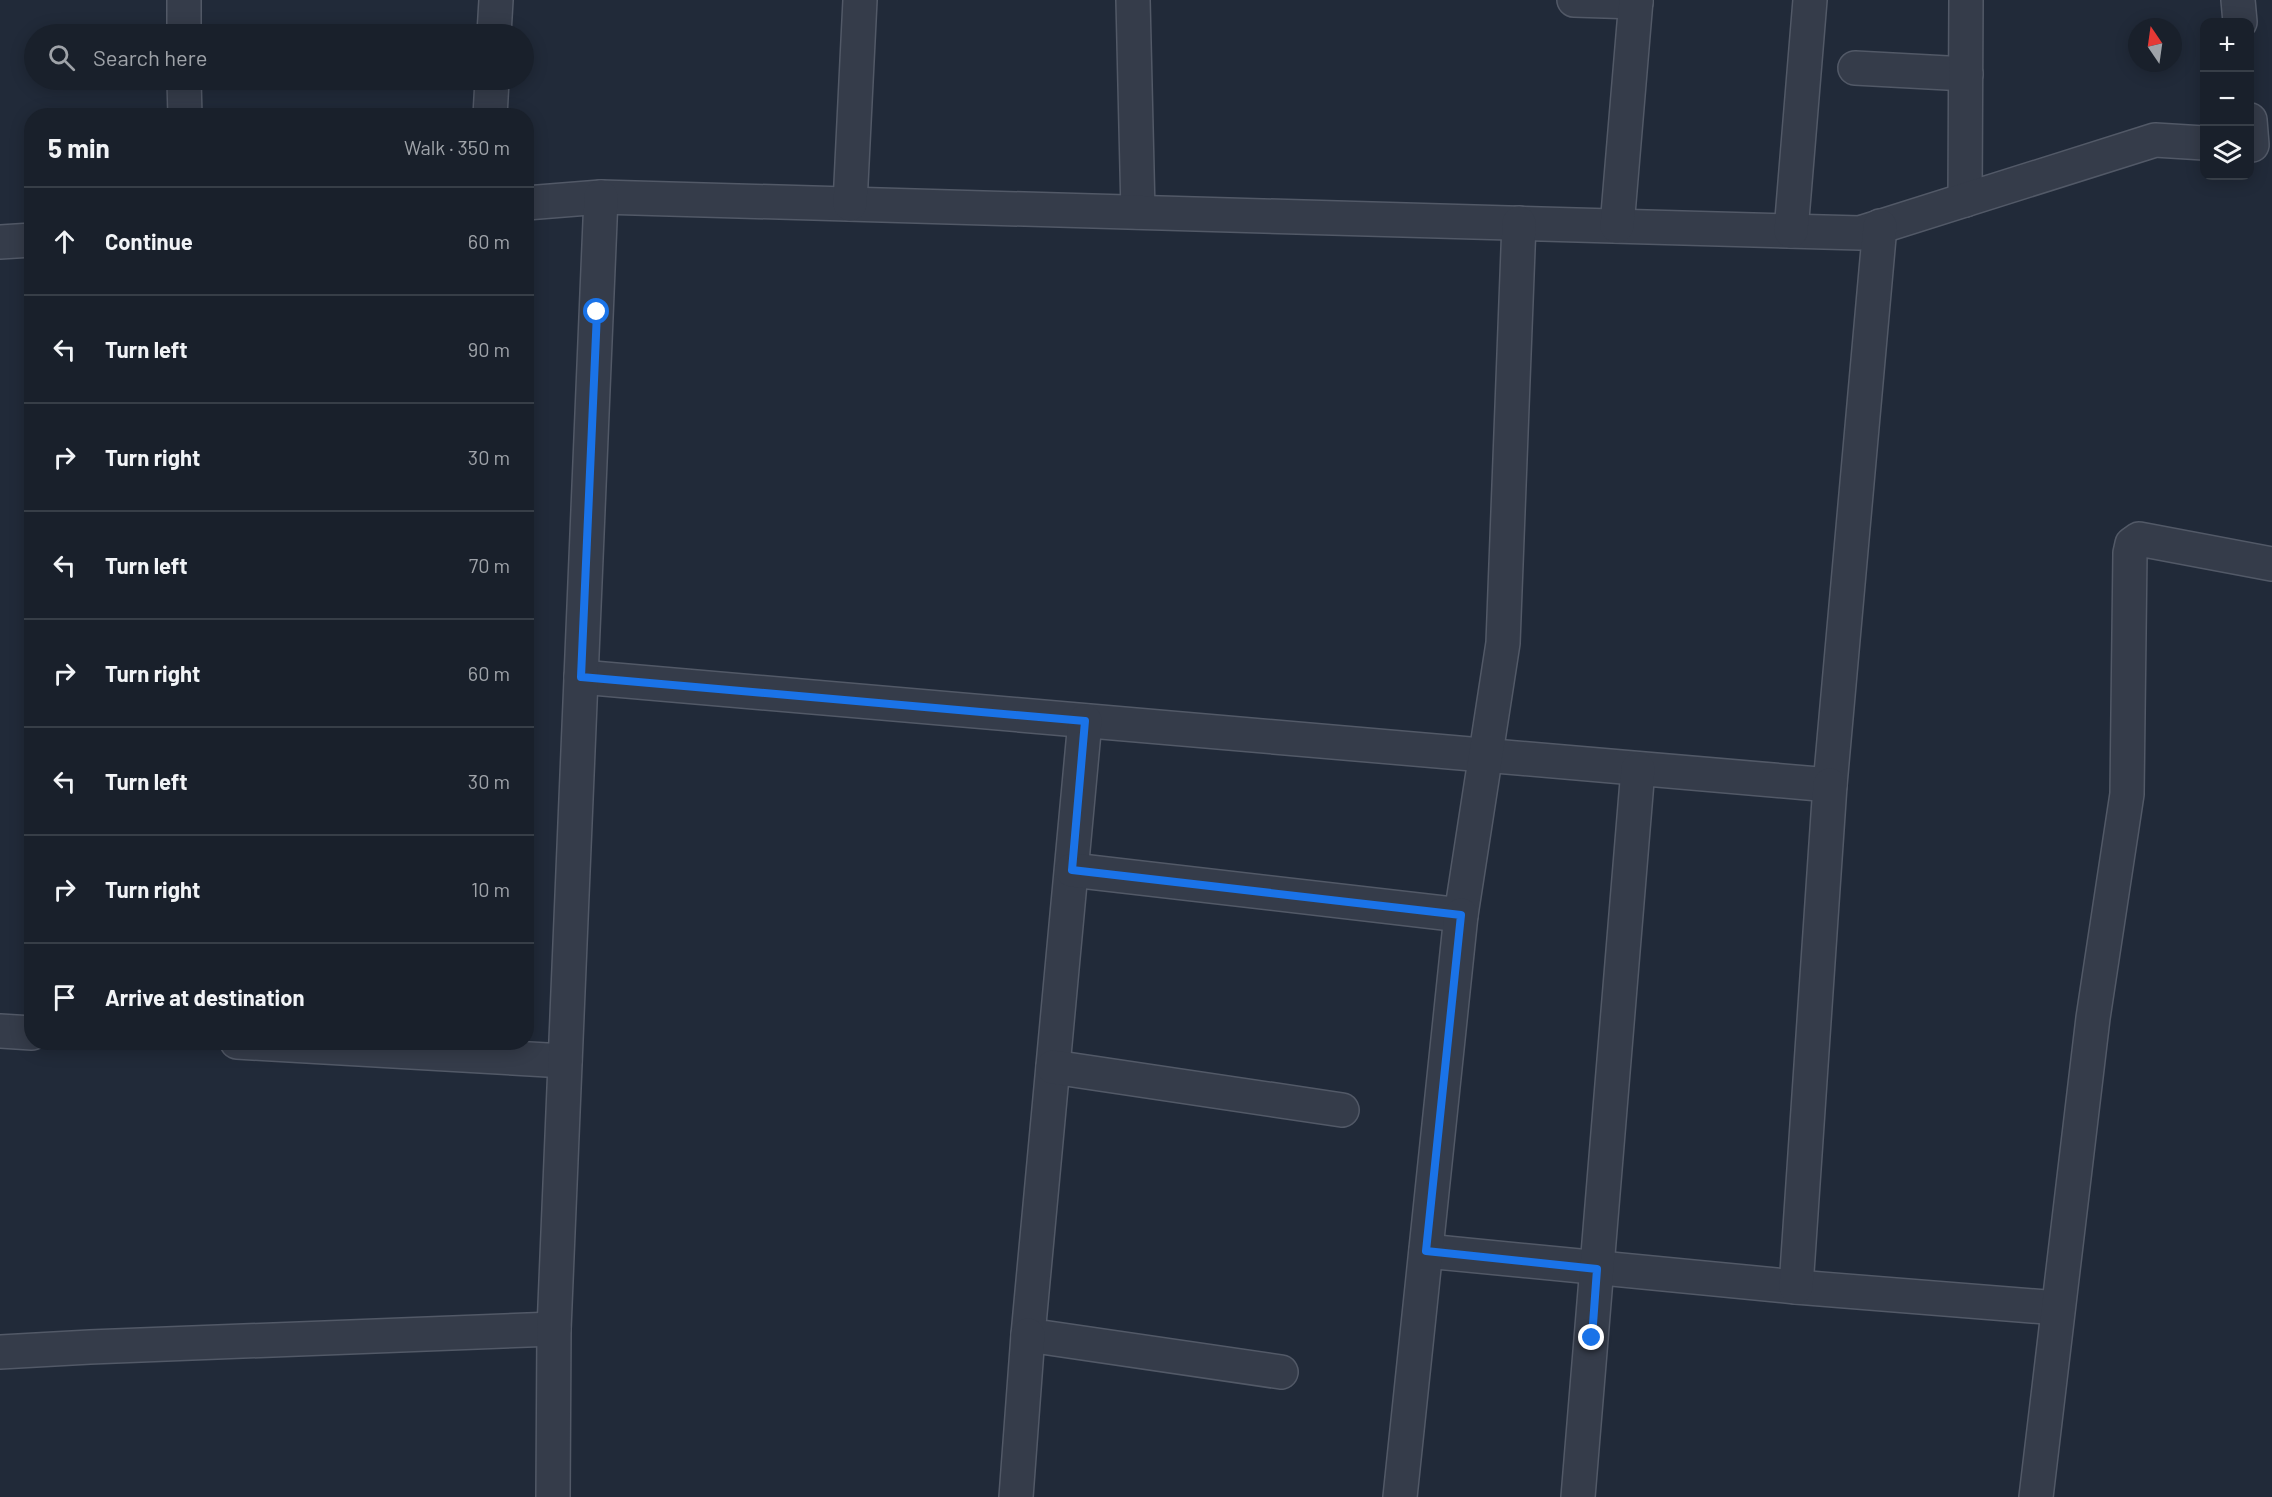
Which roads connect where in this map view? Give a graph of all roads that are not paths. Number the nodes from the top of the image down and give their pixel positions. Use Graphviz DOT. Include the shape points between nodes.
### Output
graph roads {
  1 [pos="184,0"];
  2 [pos="496,0"];
  3 [pos="860,0"];
  4 [pos="1133,0"];
  5 [pos="1574,0"];
  6 [pos="1810,0"];
  7 [pos="1966,0"];
  8 [pos="2238,0"];
  9 [pos="1636,1"];
  10 [pos="2240,18"];
  11 [pos="184,24"];
  12 [pos="495,24"];
  13 [pos="1855,68"];
  14 [pos="1966,74"];
  15 [pos="184,90"];
  16 [pos="491,90"];
  17 [pos="184,108"];
  18 [pos="490,108"];
  19 [pos="2200,143"];
  20 [pos="601,197"];
  21 [pos="1965,200"];
  22 [pos="534,202"];
  23 [pos="850,204"];
  24 [pos="1138,212"];
  25 [pos="1519,223"];
  26 [pos="1617,226"];
  27 [pos="1880,226"];
  28 [pos="1791,231"];
  29 [pos="24,240"];
  30 [pos="0,242"];
  31 [pos="2272,564"];
  32 [pos="581,677"];
  33 [pos="1085,721"];
  34 [pos="1485,756"];
  35 [pos="1638,769"];
  36 [pos="1830,785"];
  37 [pos="1072,870"];
  38 [pos="1461,915"];
  39 [pos="0,1032"];
  40 [pos="24,1033"];
  41 [pos="460,1050"];
  42 [pos="565,1061"];
  43 [pos="1053,1067"];
  44 [pos="1342,1110"];
  45 [pos="1426,1251"];
  46 [pos="1597,1269"];
  47 [pos="1796,1287"];
  48 [pos="2058,1308"];
  49 [pos="554,1329"];
  50 [pos="1028,1335"];
  51 [pos="0,1352"];
  52 [pos="1281,1372"];
  53 [pos="553,1497"];
  54 [pos="1017,1497"];
  55 [pos="1400,1497"];
  56 [pos="1578,1497"];
  57 [pos="2036,1497"];
  1 -- 11 [label="street"];
  2 -- 12 [label="street"];
  3 -- 23 [label="street"];
  4 -- 24 [label="street"];
  5 -- 9 [label="street"];
  6 -- 28 [label="street"];
  7 -- 14 [label="street"];
  8 -- 10 [label="street"];
  9 -- 26 [label="street"];
  13 -- 14 [label="street"];
  14 -- 21 [label="street"];
  15 -- 17 [label="street"];
  16 -- 18 [label="street"];
  19 -- 21 [label="street" via="2155,140"];
  20 -- 22 [label="street"];
  20 -- 23 [label="street"];
  20 -- 32 [label="street"];
  21 -- 27 [label="street"];
  23 -- 24 [label="street"];
  24 -- 25 [label="street"];
  25 -- 26 [label="street"];
  25 -- 34 [label="street" via="1503,643"];
  26 -- 28 [label="street"];
  27 -- 28 [label="street" via="1860,233"];
  27 -- 36 [label="street"];
  29 -- 30 [label="street"];
  31 -- 48 [label="street" via="2139,539 2132,544 2127,794 2092,1018"];
  32 -- 33 [label="street"];
  32 -- 42 [label="street"];
  33 -- 34 [label="street"];
  33 -- 37 [label="street"];
  34 -- 35 [label="street"];
  34 -- 38 [label="street"];
  35 -- 36 [label="street"];
  35 -- 46 [label="street"];
  36 -- 47 [label="street"];
  37 -- 38 [label="street"];
  37 -- 43 [label="street"];
  38 -- 45 [label="street"];
  39 -- 40 [label="street"];
  41 -- 42 [label="street"];
  42 -- 49 [label="street"];
  43 -- 44 [label="street"];
  43 -- 50 [label="street"];
  45 -- 46 [label="street"];
  45 -- 55 [label="street"];
  46 -- 47 [label="street"];
  46 -- 56 [label="street"];
  47 -- 48 [label="street"];
  48 -- 57 [label="street"];
  49 -- 51 [label="street"];
  49 -- 53 [label="street"];
  50 -- 52 [label="street"];
  50 -- 54 [label="street"];
}
